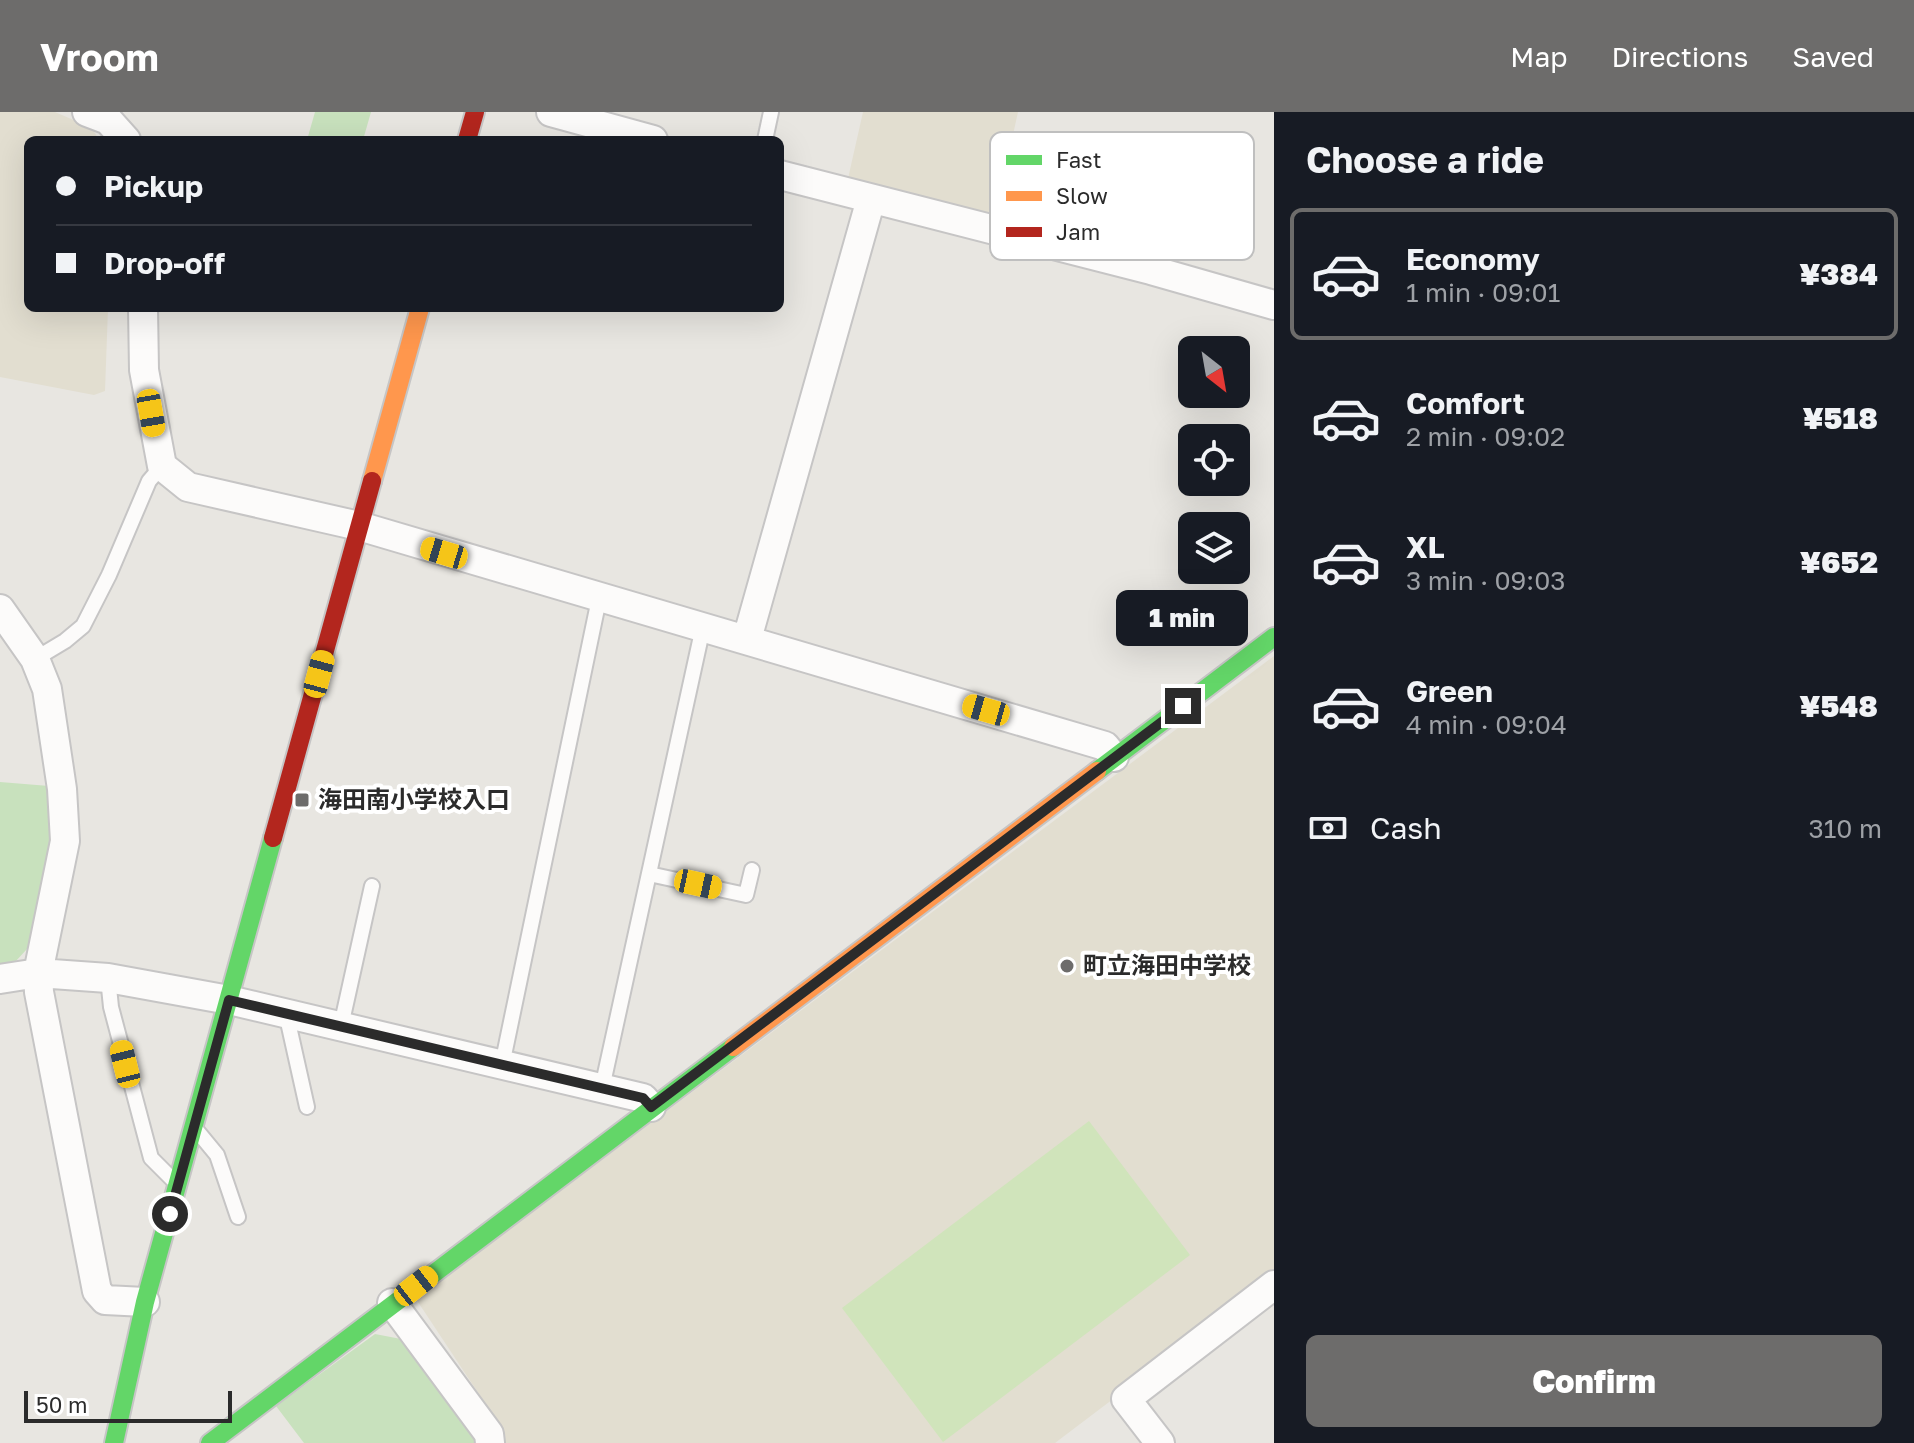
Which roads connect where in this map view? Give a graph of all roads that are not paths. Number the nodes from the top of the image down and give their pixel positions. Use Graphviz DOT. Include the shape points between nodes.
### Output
graph roads {
  1 [pos="87,112"];
  2 [pos="117,112"];
  3 [pos="475,112"];
  4 [pos="551,112"];
  5 [pos="771,112"];
  6 [pos="122,136"];
  7 [pos="132,136"];
  8 [pos="468,136"];
  9 [pos="638,136"];
  10 [pos="766,136"];
  11 [pos="784,176"];
  12 [pos="871,199"];
  13 [pos="990,229"];
  14 [pos="1112,260"];
  15 [pos="1274,305"];
  16 [pos="143,312"];
  17 [pos="419,312"];
  18 [pos="162,466"];
  19 [pos="359,526"];
  20 [pos="599,599"];
  21 [pos="0,609"];
  22 [pos="703,627"];
  23 [pos="1274,637"];
  24 [pos="747,639"];
  25 [pos="35,659"];
  26 [pos="1114,757"];
  27 [pos="752,870"];
  28 [pos="649,874"];
  29 [pos="372,886"];
  30 [pos="38,973"];
  31 [pos="108,978"];
  32 [pos="0,979"];
  33 [pos="229,1000"];
  34 [pos="286,1013"];
  35 [pos="341,1026"];
  36 [pos="502,1065"];
  37 [pos="602,1088"];
  38 [pos="307,1107"];
  39 [pos="651,1107"];
  40 [pos="194,1126"];
  41 [pos="178,1185"];
  42 [pos="238,1217"];
  43 [pos="1274,1285"];
  44 [pos="145,1302"];
  45 [pos="392,1303"];
  46 [pos="114,1443"];
  47 [pos="210,1443"];
  48 [pos="490,1443"];
  49 [pos="1160,1443"];
  1 -- 6 [label="street" via="108,120"];
  2 -- 7 [label="lane"];
  3 -- 8 [label="street"];
  4 -- 9 [label="street"];
  5 -- 10 [label="lane"];
  11 -- 12 [label="street"];
  12 -- 13 [label="street"];
  12 -- 24 [label="street"];
  14 -- 15 [label="street"];
  16 -- 18 [label="street" via="144,370"];
  17 -- 19 [label="street"];
  18 -- 19 [label="street" via="188,487"];
  18 -- 25 [label="lane" via="149,481 83,626"];
  19 -- 20 [label="street"];
  19 -- 33 [label="street"];
  20 -- 22 [label="street"];
  20 -- 36 [label="lane"];
  21 -- 25 [label="street"];
  22 -- 24 [label="street"];
  22 -- 28 [label="lane"];
  23 -- 26 [label="street"];
  24 -- 26 [label="street" via="1105,746"];
  25 -- 30 [label="street" via="47,689 65,841"];
  26 -- 39 [label="street"];
  27 -- 28 [label="lane" via="746,895"];
  28 -- 37 [label="lane"];
  29 -- 35 [label="lane"];
  30 -- 31 [label="street"];
  30 -- 32 [label="street"];
  30 -- 44 [label="street" via="97,1291 105,1300"];
  31 -- 33 [label="street"];
  31 -- 41 [label="lane" via="151,1158"];
  33 -- 34 [label="street"];
  33 -- 40 [label="street"];
  34 -- 35 [label="street"];
  34 -- 38 [label="lane"];
  35 -- 36 [label="street"];
  36 -- 37 [label="street"];
  37 -- 39 [label="street" via="643,1098"];
  39 -- 45 [label="street"];
  40 -- 41 [label="street"];
  40 -- 42 [label="lane" via="217,1155"];
  41 -- 44 [label="street"];
  43 -- 49 [label="street" via="1126,1399"];
  44 -- 46 [label="street"];
  45 -- 47 [label="street"];
  45 -- 48 [label="street" via="489,1434"];
}
